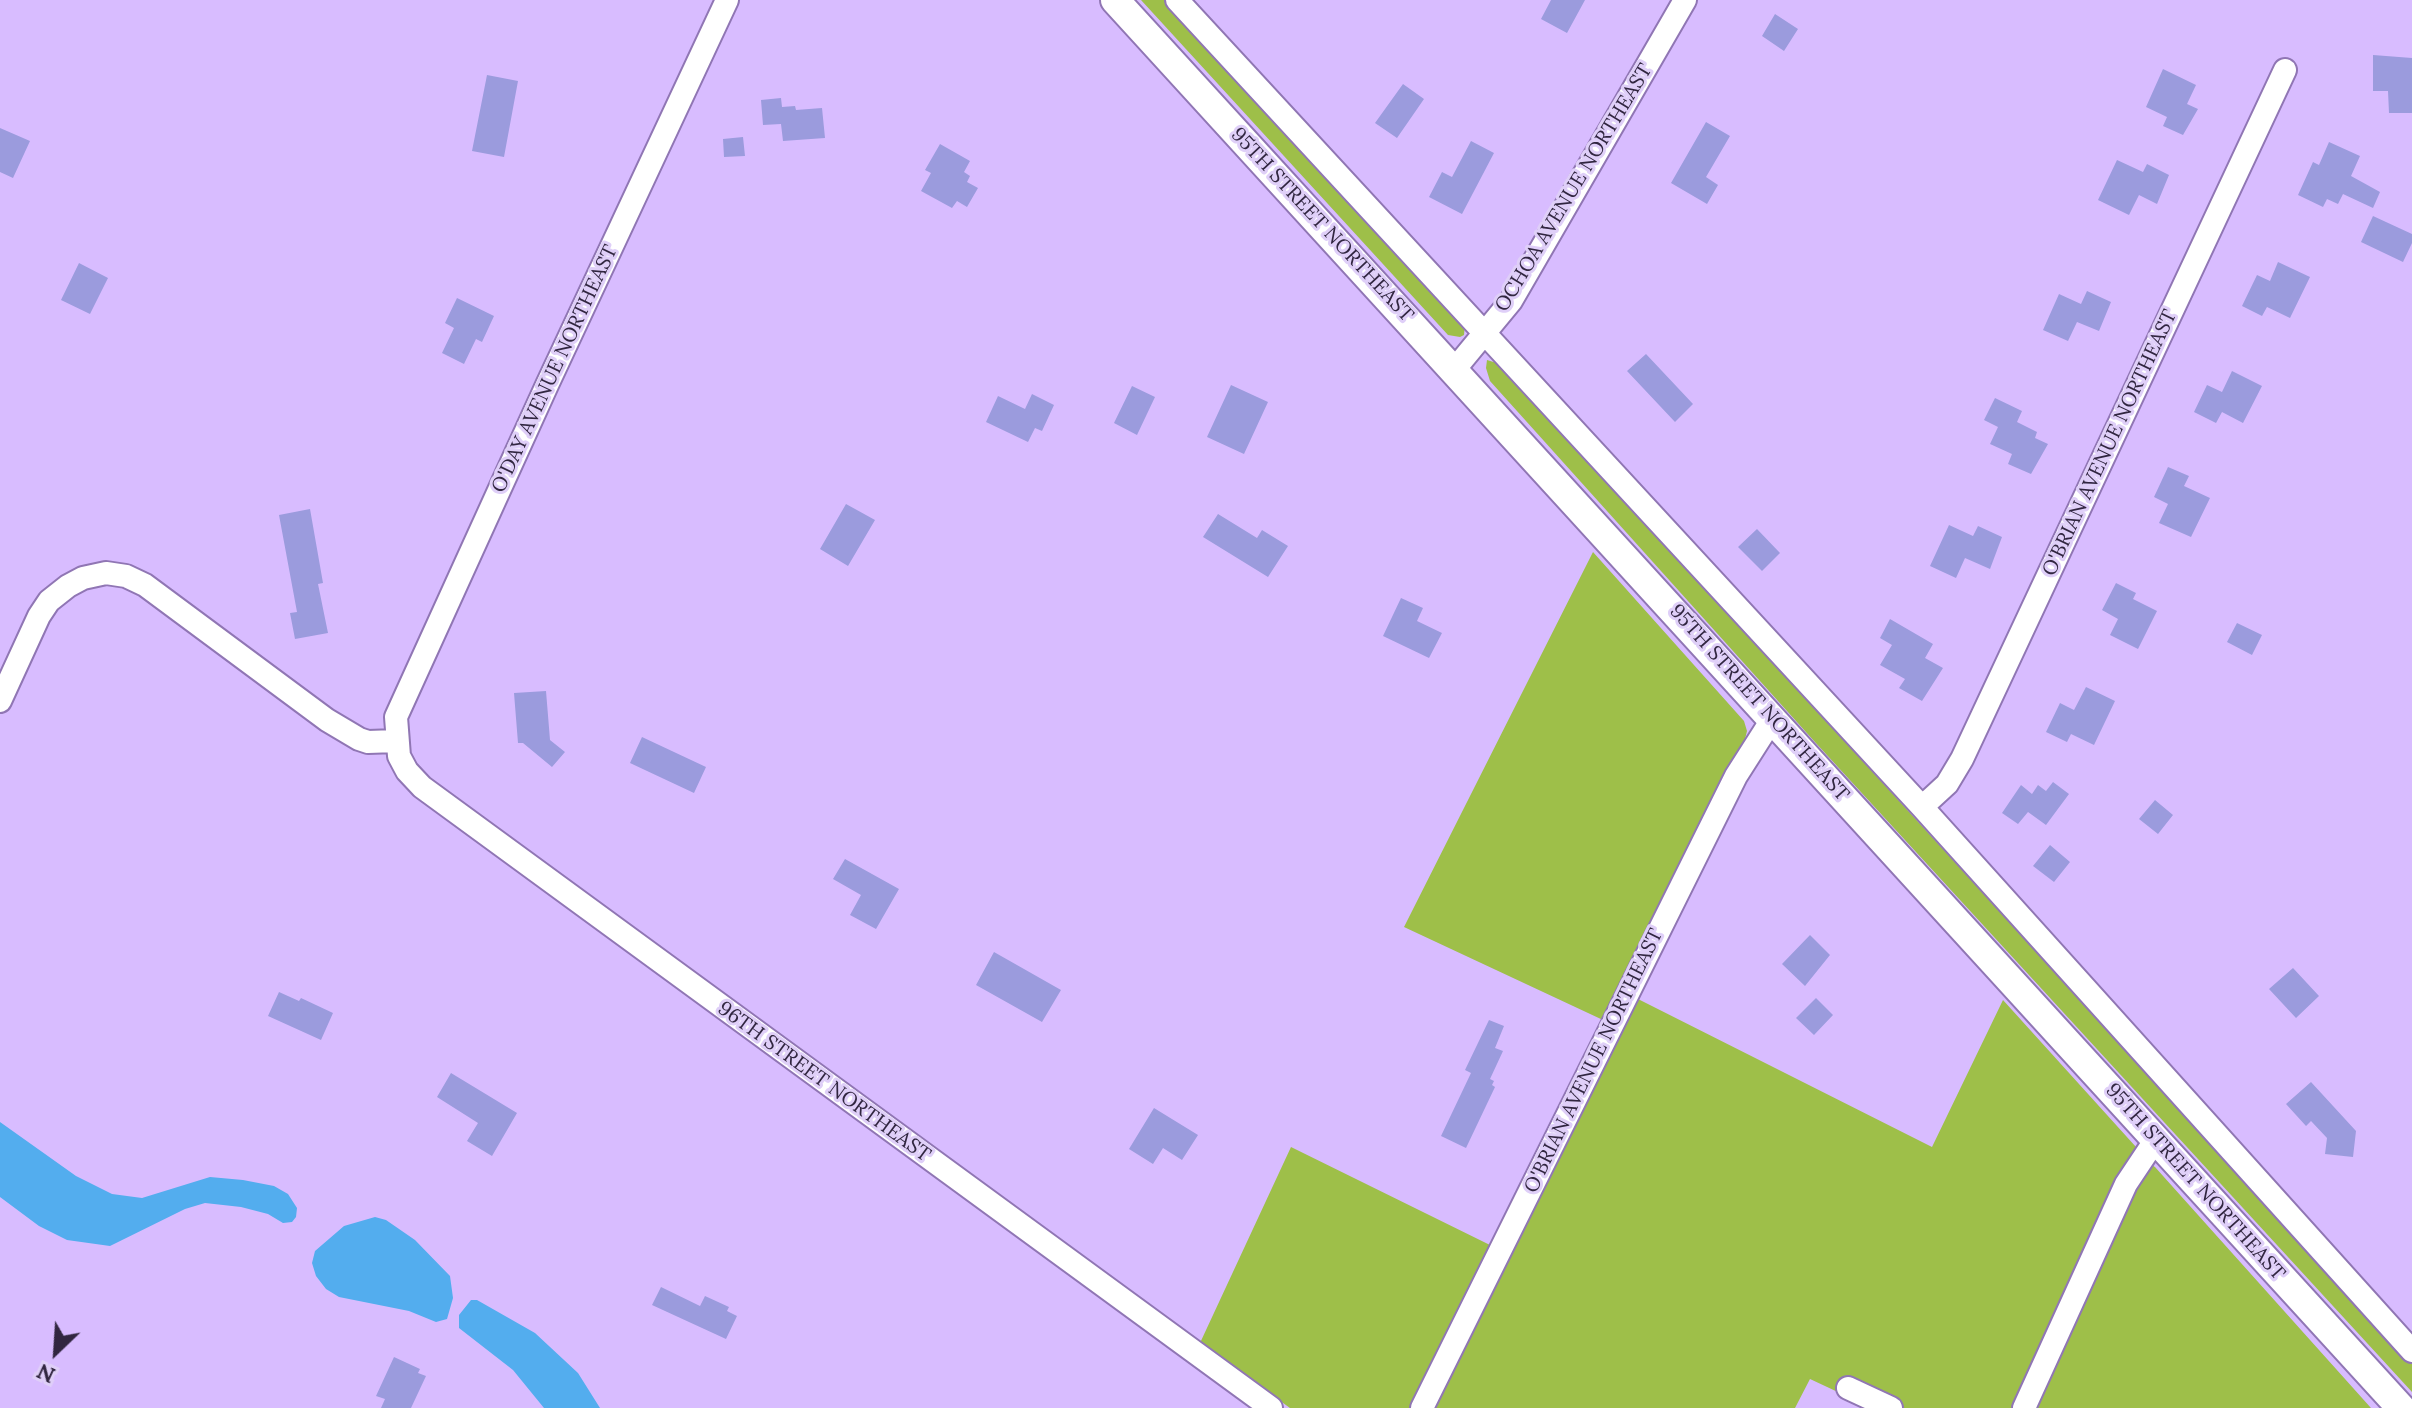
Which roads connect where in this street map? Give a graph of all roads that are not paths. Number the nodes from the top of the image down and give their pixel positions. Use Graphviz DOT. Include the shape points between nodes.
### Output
graph roads {
  1 [pos="727,0"];
  2 [pos="1115,0"];
  3 [pos="1177,0"];
  4 [pos="1685,0"];
  5 [pos="2285,70"];
  6 [pos="1486,334"];
  7 [pos="1454,370"];
  8 [pos="0,701"];
  9 [pos="1773,718"];
  10 [pos="396,741"];
  11 [pos="1922,807"];
  12 [pos="2156,1139"];
  13 [pos="2412,1351"];
  14 [pos="1848,1388"];
  15 [pos="1271,1408"];
  16 [pos="1422,1408"];
  17 [pos="1891,1408"];
  18 [pos="2024,1408"];
  19 [pos="2401,1408"];
  1 -- 10 [label="street, O'DAY AVENUE NORTHEAST" via="396,717"];
  2 -- 7 [label="main road, 95TH STREET NORTHEAST"];
  3 -- 6 [label="street"];
  4 -- 6 [label="street, OCHOA AVENUE NORTHEAST" via="1511,301"];
  5 -- 11 [label="street, O'BRIAN AVENUE NORTHEAST" via="1962,759 1947,784"];
  6 -- 7 [label="street, OCHOA AVENUE NORTHEAST"];
  6 -- 11 [label="street"];
  7 -- 9 [label="main road, 95TH STREET NORTHEAST"];
  8 -- 10 [label="street" via="49,601 83,578 106,573 145,585 359,739"];
  9 -- 12 [label="main road, 95TH STREET NORTHEAST"];
  9 -- 16 [label="street, O'BRIAN AVENUE NORTHEAST" via="1736,776"];
  10 -- 15 [label="street, 96TH STREET NORTHEAST" via="407,771 422,787"];
  11 -- 13 [label="street"];
  12 -- 18 [label="street" via="2126,1184"];
  12 -- 19 [label="main road, 95TH STREET NORTHEAST"];
  14 -- 17 [label="street"];
}
